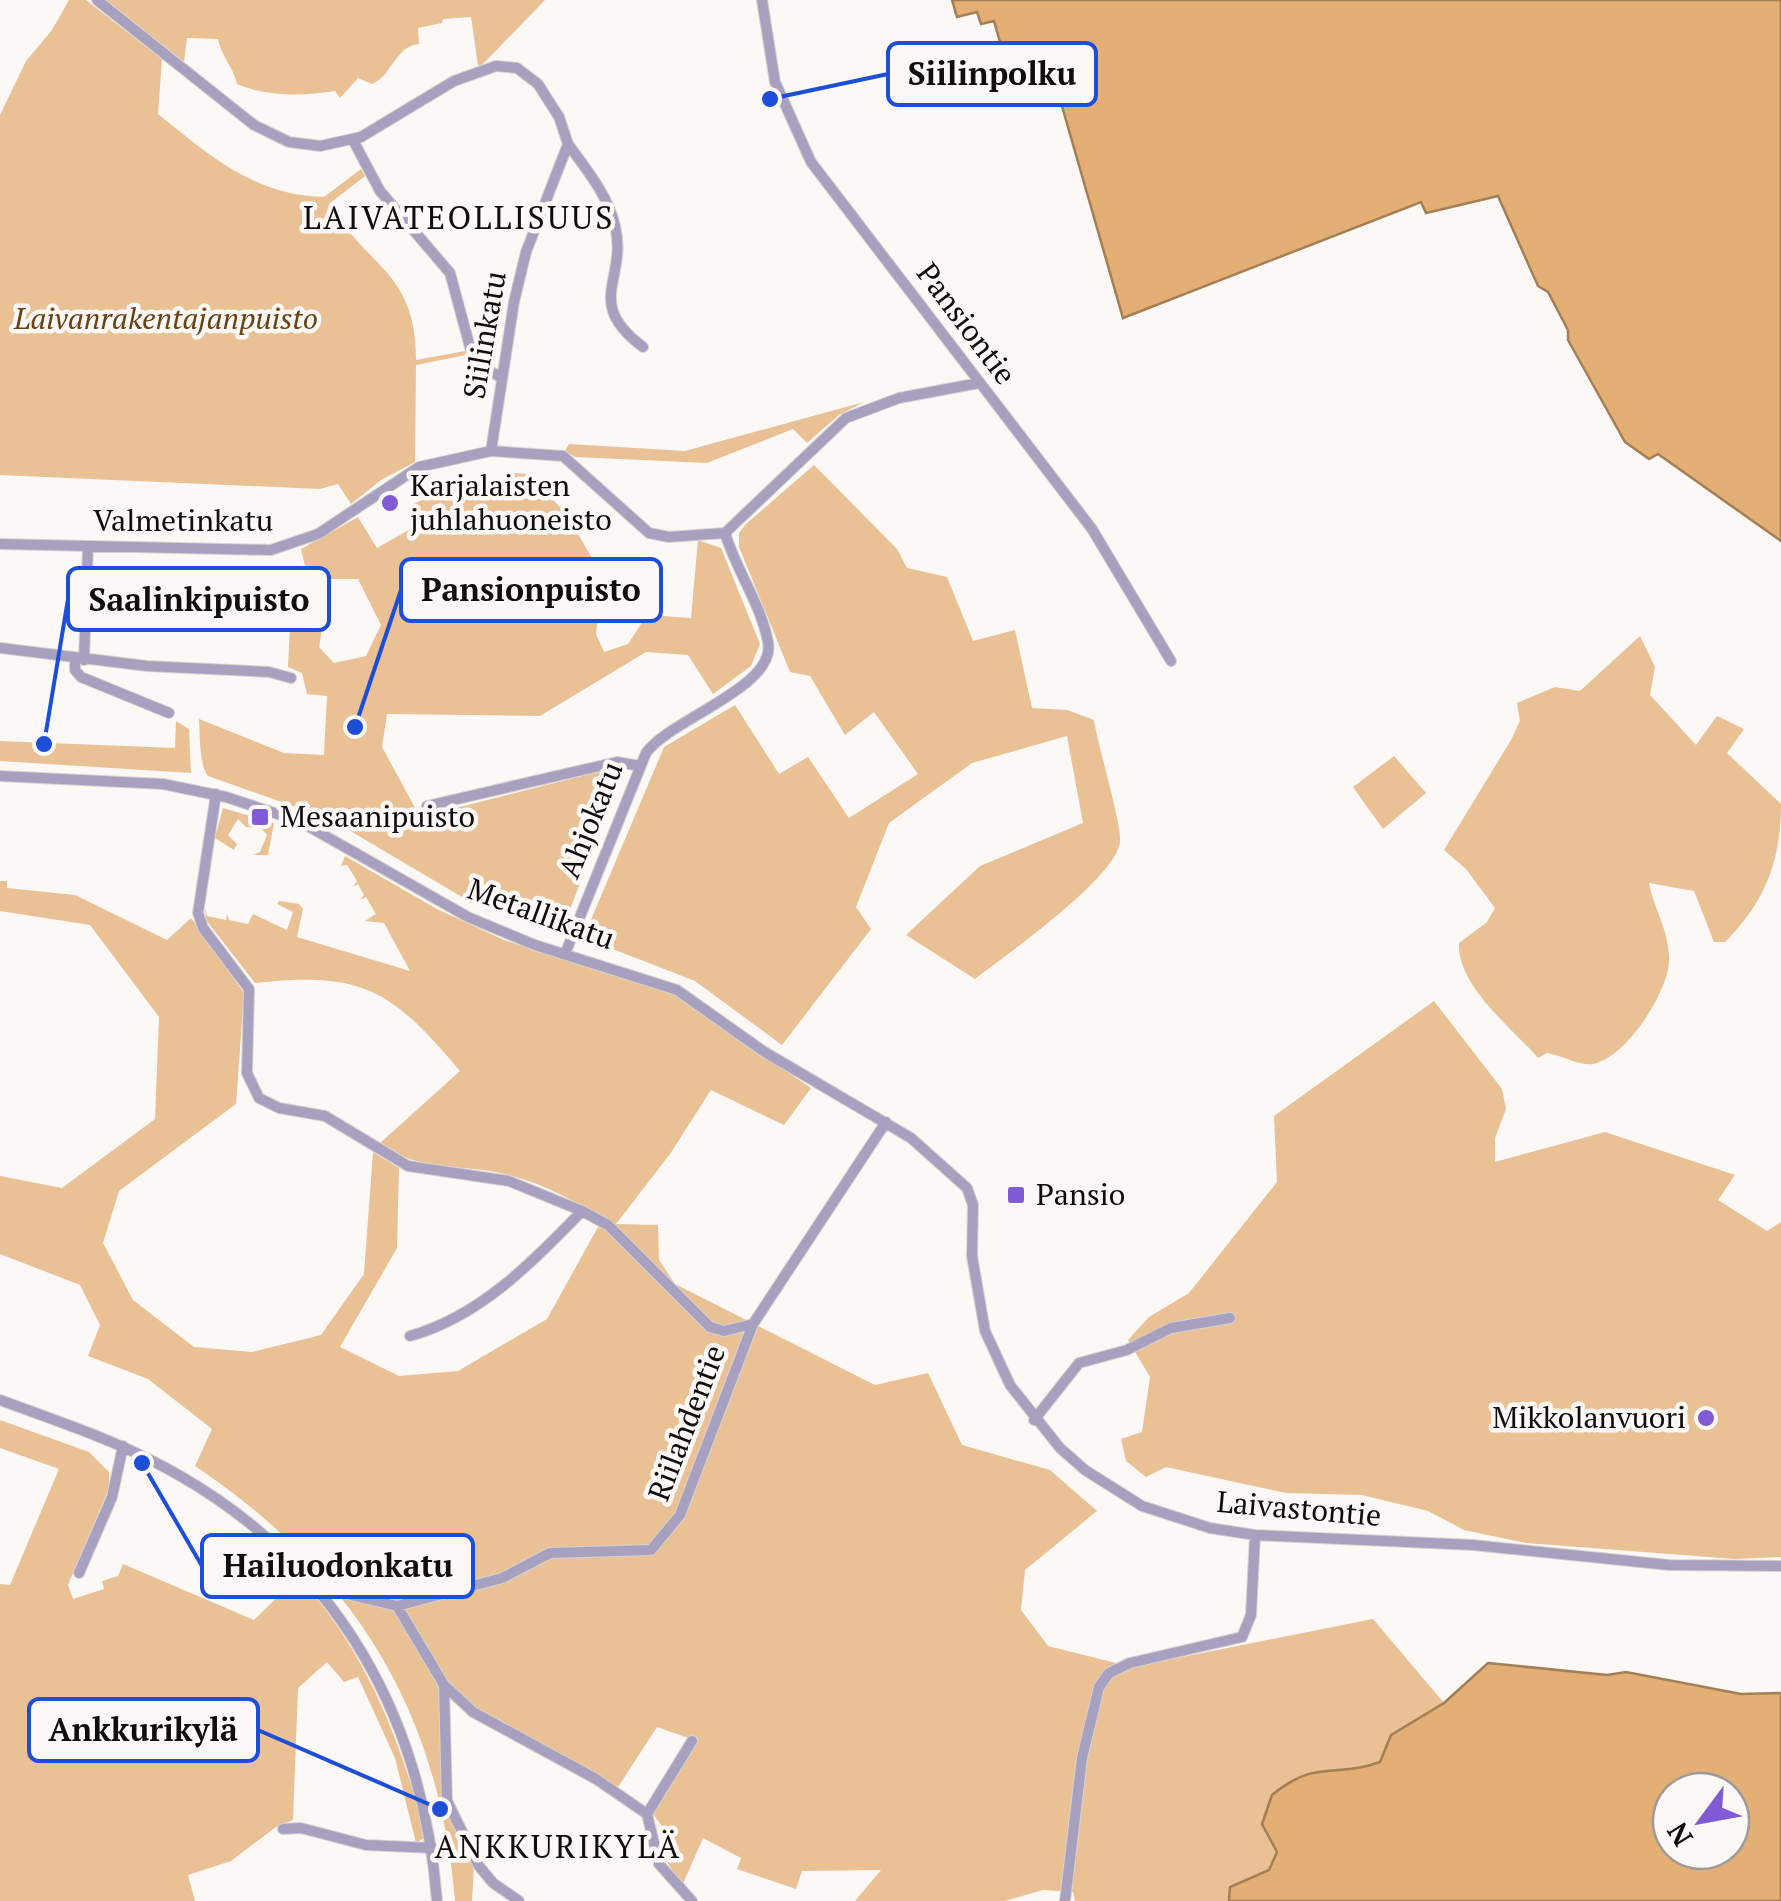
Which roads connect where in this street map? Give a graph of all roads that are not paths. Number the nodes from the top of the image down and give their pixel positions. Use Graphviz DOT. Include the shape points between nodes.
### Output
graph roads {
  1 [pos="97,0"];
  2 [pos="762,0"];
  3 [pos="353,140"];
  4 [pos="568,144"];
  5 [pos="643,347"];
  6 [pos="500,377"];
  7 [pos="979,383"];
  8 [pos="491,451"];
  9 [pos="725,532"];
  10 [pos="0,544"];
  11 [pos="88,546"];
  12 [pos="0,648"];
  13 [pos="79,659"];
  14 [pos="1171,661"];
  15 [pos="292,678"];
  16 [pos="170,713"];
  17 [pos="640,766"];
  18 [pos="0,776"];
  19 [pos="216,794"];
  20 [pos="427,806"];
  21 [pos="565,954"];
  22 [pos="886,1122"];
  23 [pos="967,1188"];
  24 [pos="582,1212"];
  25 [pos="1230,1318"];
  26 [pos="753,1324"];
  27 [pos="410,1336"];
  28 [pos="0,1400"];
  29 [pos="1034,1420"];
  30 [pos="123,1446"];
  31 [pos="1255,1535"];
  32 [pos="1781,1566"];
  33 [pos="79,1574"];
  34 [pos="320,1593"];
  35 [pos="398,1606"];
  36 [pos="444,1685"];
  37 [pos="692,1741"];
  38 [pos="647,1814"];
  39 [pos="284,1829"];
  40 [pos="433,1848"];
  41 [pos="437,1901"];
  42 [pos="519,1901"];
  43 [pos="692,1901"];
  44 [pos="1065,1901"];
  1 -- 3 [label="street" via="272,136 320,146"];
  2 -- 7 [label="street, Pansiontie" via="774,82 802,147"];
  3 -- 4 [label="street" via="454,81 496,66 531,77 559,117"];
  3 -- 6 [label="street" via="380,191 450,273 474,362"];
  4 -- 5 [label="street" via="602,193 616,228 608,296 613,317"];
  4 -- 6 [label="street, Siilinkatu" via="526,252"];
  6 -- 8 [label="street, Siilinkatu"];
  7 -- 9 [label="street" via="899,398 846,418"];
  7 -- 14 [label="street, Pansiontie" via="1092,529"];
  8 -- 9 [label="street, Valmetinkatu" via="564,456 649,533 669,538"];
  8 -- 11 [label="street, Valmetinkatu" via="419,467 342,521 283,548"];
  9 -- 17 [label="street, Ahjokatu" via="768,637 768,660 756,676 653,744"];
  10 -- 11 [label="street, Valmetinkatu"];
  11 -- 13 [label="street"];
  12 -- 13 [label="street"];
  13 -- 15 [label="street"];
  13 -- 16 [label="street" via="75,670 81,677"];
  17 -- 20 [label="street" via="616,762"];
  17 -- 21 [label="street, Ahjokatu"];
  18 -- 19 [label="street, Metallikatu" via="145,782"];
  19 -- 21 [label="street, Metallikatu" via="299,821 468,918"];
  19 -- 24 [label="street" via="199,920 249,988 248,1082 260,1098 326,1116 408,1166 509,1181"];
  21 -- 22 [label="street, Metallikatu" via="677,990 764,1051"];
  22 -- 23 [label="street, Metallikatu"];
  22 -- 26 [label="street, Riilahdentie"];
  23 -- 29 [label="street, Laivastontie" via="985,1331"];
  24 -- 26 [label="street" via="608,1226 710,1327"];
  24 -- 27 [label="street" via="488,1296 447,1323"];
  25 -- 29 [label="street" via="1170,1328 1127,1350 1079,1363"];
  26 -- 35 [label="street, Riilahdentie" via="680,1514 651,1550 550,1554 502,1578"];
  28 -- 30 [label="street"];
  29 -- 31 [label="street, Laivastontie" via="1085,1470 1131,1500 1182,1521"];
  30 -- 33 [label="street" via="112,1497"];
  30 -- 34 [label="street" via="244,1518"];
  31 -- 32 [label="street, Laivastontie" via="1473,1545 1652,1564"];
  31 -- 44 [label="street" via="1252,1615 1242,1637 1130,1664 1098,1687"];
  34 -- 35 [label="street, Riilahdentie"];
  34 -- 40 [label="street" via="360,1646 387,1699 423,1794"];
  35 -- 36 [label="street"];
  36 -- 38 [label="street" via="472,1712"];
  36 -- 42 [label="street" via="448,1801 478,1866"];
  37 -- 38 [label="street"];
  38 -- 43 [label="street" via="660,1864"];
  39 -- 40 [label="street" via="366,1845"];
  40 -- 41 [label="street"];
}
